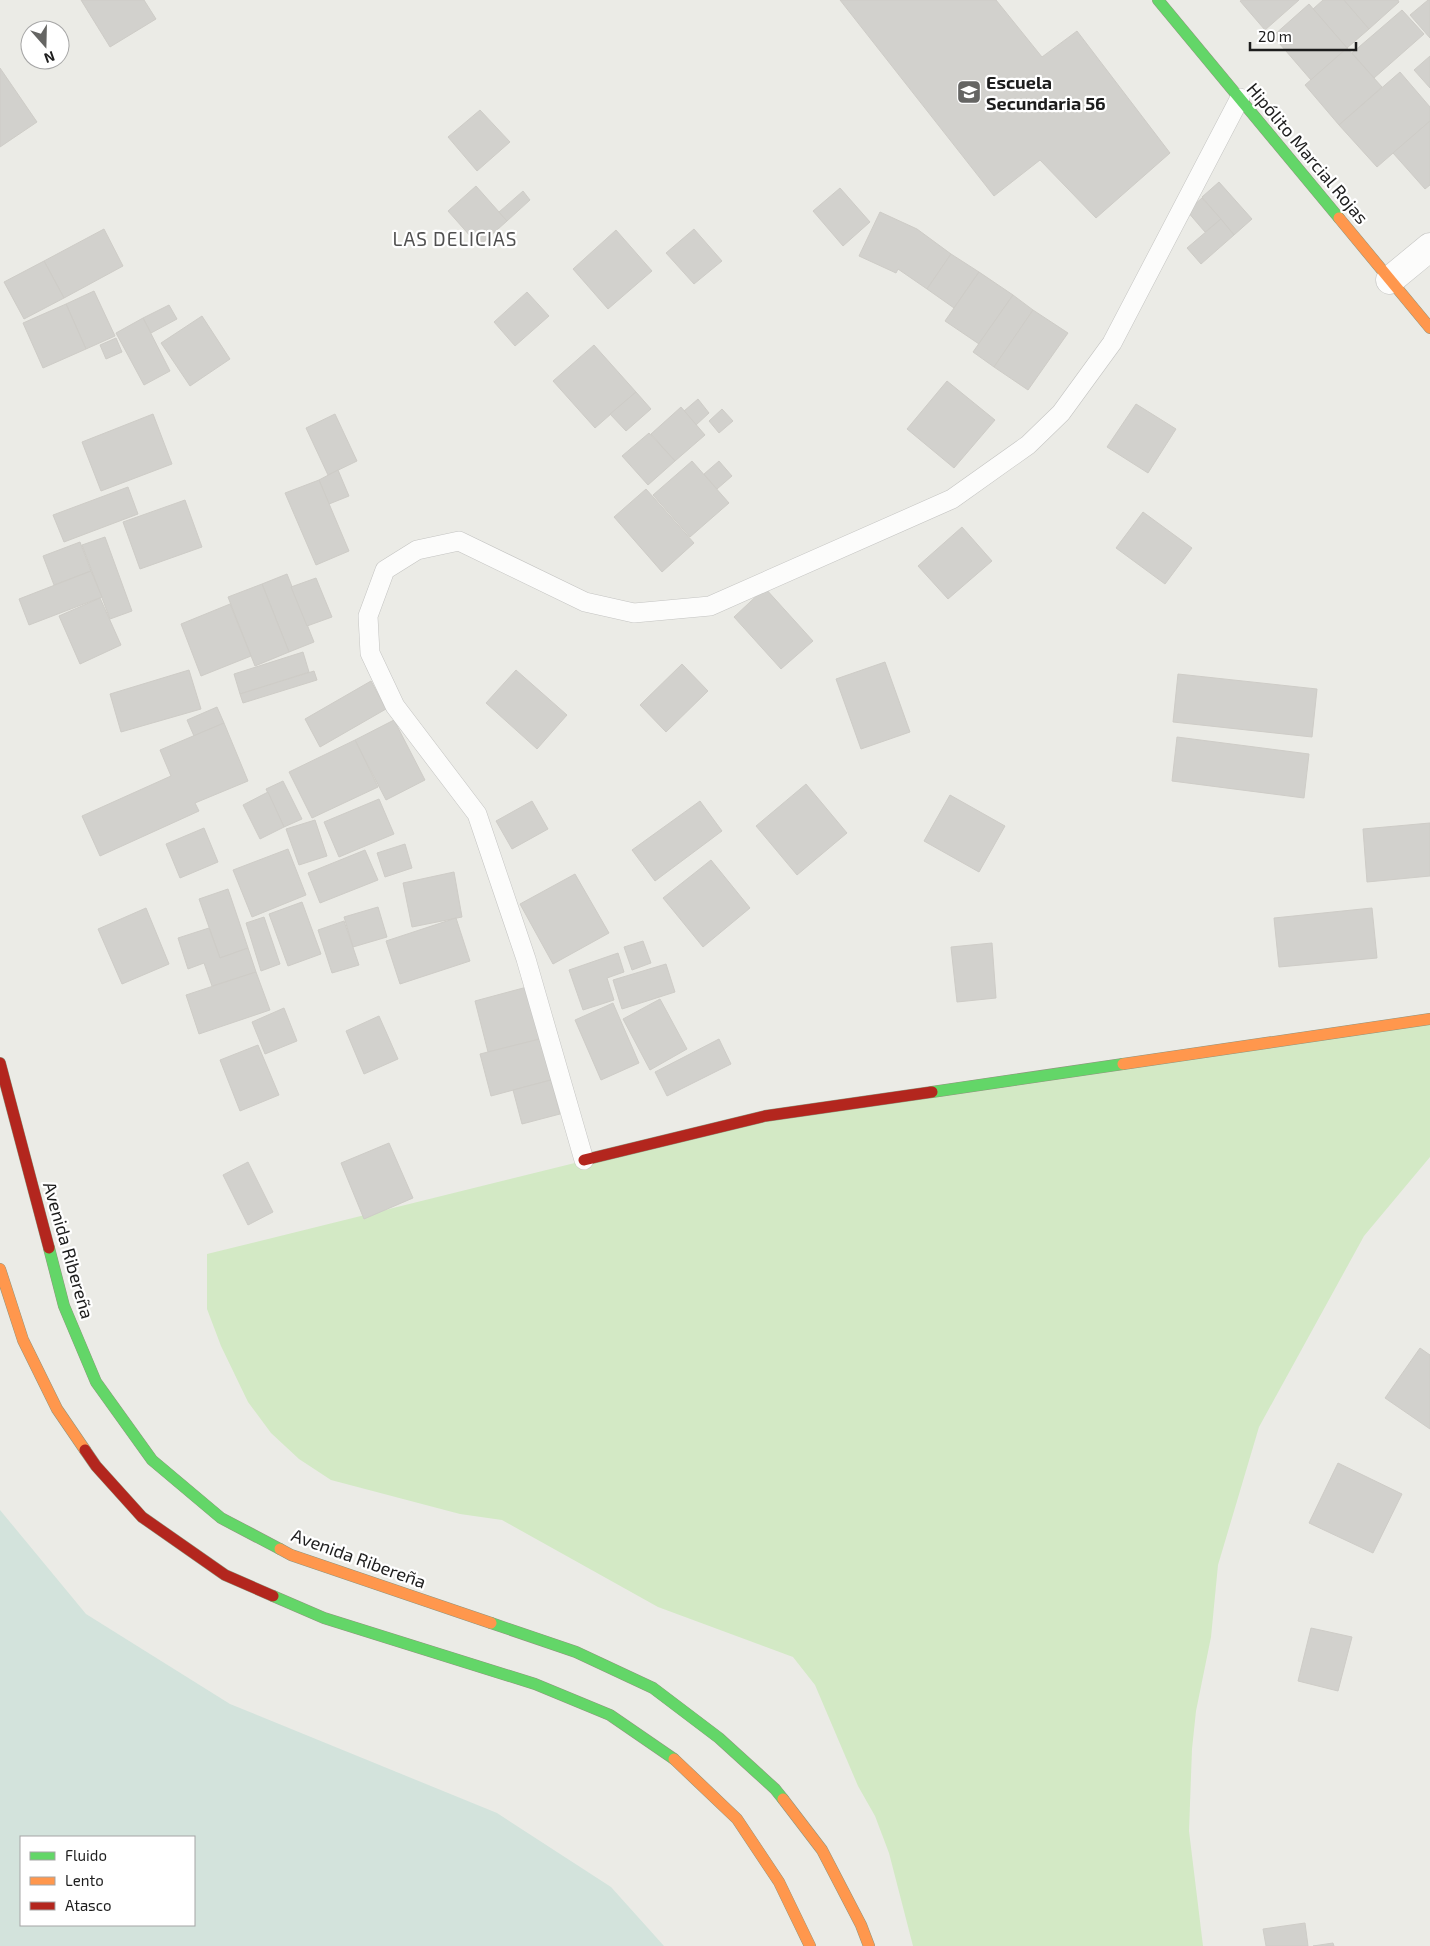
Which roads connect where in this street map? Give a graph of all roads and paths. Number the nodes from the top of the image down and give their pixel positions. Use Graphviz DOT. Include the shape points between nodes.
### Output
graph roads {
  1 [pos="1158,0"];
  2 [pos="1240,98"];
  3 [pos="1430,247"];
  4 [pos="1390,280"];
  5 [pos="1430,328"];
  6 [pos="1430,1019"];
  7 [pos="0,1063"];
  8 [pos="584,1160"];
  9 [pos="0,1269"];
  10 [pos="810,1946"];
  11 [pos="869,1946"];
  1 -- 2 [label="main road, Hipólito Marcial Rojas"];
  2 -- 4 [label="main road, Hipólito Marcial Rojas"];
  2 -- 8 [label="lane" via="1112,343 1061,412 1028,445 952,499 710,606 634,613 585,602 459,541 417,550 385,570 368,616 370,653 395,706 477,814 526,959"];
  3 -- 4 [label="street"];
  4 -- 5 [label="main road, Hipólito Marcial Rojas"];
  6 -- 8 [label="main road" via="764,1116"];
  7 -- 11 [label="main road, Avenida Ribereña" via="64,1306 96,1382 152,1460 221,1518 291,1554 576,1652 653,1688 719,1738 775,1788 822,1850 862,1925"];
  9 -- 10 [label="main road" via="23,1340 57,1409 96,1466 142,1517 225,1576 324,1618 536,1684 610,1715 683,1766 738,1819 779,1882"];
}
